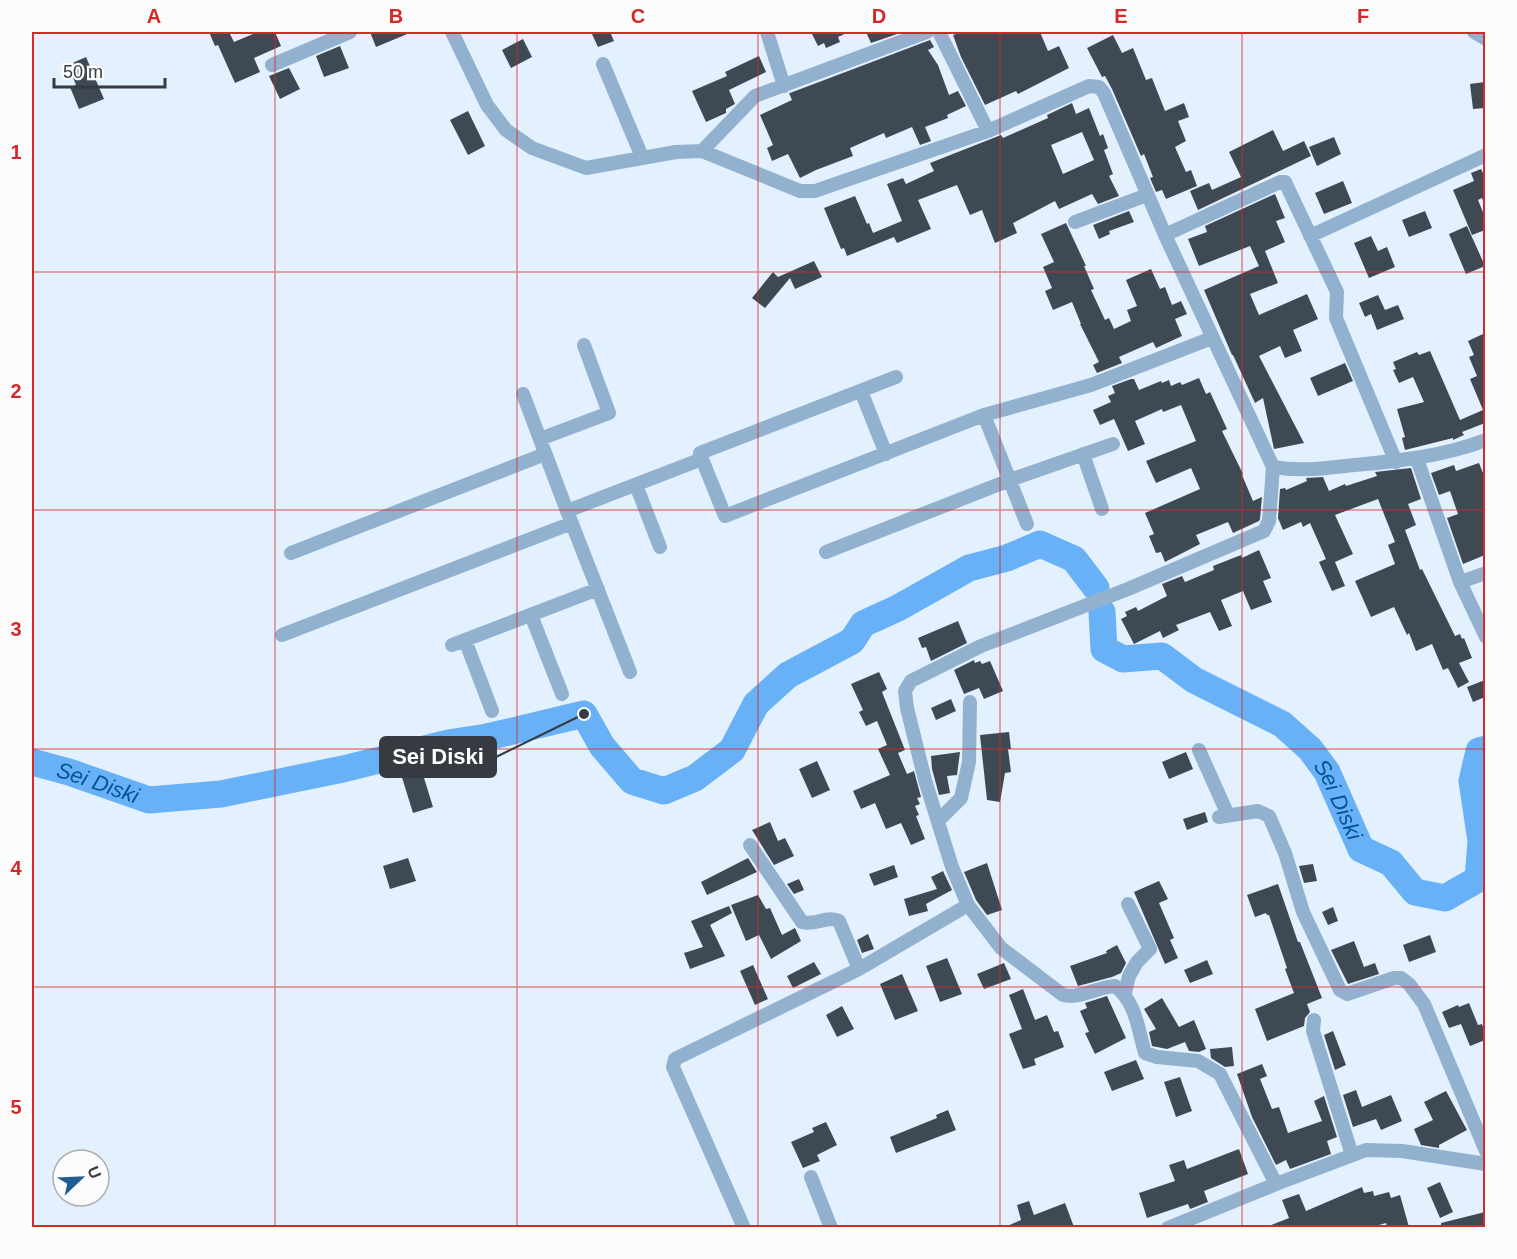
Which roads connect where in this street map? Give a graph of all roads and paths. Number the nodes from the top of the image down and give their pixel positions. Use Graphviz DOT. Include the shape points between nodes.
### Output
graph roads {
  1 [pos="350,32"];
  2 [pos="452,32"];
  3 [pos="767,32"];
  4 [pos="927,32"];
  5 [pos="939,32"];
  6 [pos="1474,32"];
  7 [pos="1485,39"];
  8 [pos="603,64"];
  9 [pos="272,65"];
  10 [pos="784,86"];
  11 [pos="988,130"];
  12 [pos="702,151"];
  13 [pos="1485,155"];
  14 [pos="642,157"];
  15 [pos="1147,195"];
  16 [pos="1075,222"];
  17 [pos="1165,235"];
  18 [pos="1310,236"];
  19 [pos="1212,338"];
  20 [pos="584,345"];
  21 [pos="896,377"];
  22 [pos="861,391"];
  23 [pos="523,394"];
  24 [pos="984,416"];
  25 [pos="540,439"];
  26 [pos="1485,440"];
  27 [pos="1113,444"];
  28 [pos="545,454"];
  29 [pos="886,454"];
  30 [pos="1083,454"];
  31 [pos="702,459"];
  32 [pos="1417,459"];
  33 [pos="1396,462"];
  34 [pos="1273,466"];
  35 [pos="1010,480"];
  36 [pos="636,485"];
  37 [pos="1102,509"];
  38 [pos="569,517"];
  39 [pos="1027,524"];
  40 [pos="660,547"];
  41 [pos="826,552"];
  42 [pos="291,553"];
  43 [pos="1485,573"];
  44 [pos="1460,582"];
  45 [pos="598,589"];
  46 [pos="531,615"];
  47 [pos="282,635"];
  48 [pos="1485,637"];
  49 [pos="630,672"];
  50 [pos="562,694"];
  51 [pos="970,702"];
  52 [pos="492,711"];
  53 [pos="1198,750"];
  54 [pos="938,821"];
  55 [pos="750,845"];
  56 [pos="1128,904"];
  57 [pos="968,905"];
  58 [pos="859,969"];
  59 [pos="1125,993"];
  60 [pos="1314,1020"];
  61 [pos="1485,1151"];
  62 [pos="1352,1155"];
  63 [pos="1485,1164"];
  64 [pos="811,1177"];
  65 [pos="1276,1184"];
  66 [pos="744,1227"];
  67 [pos="831,1227"];
  68 [pos="1168,1227"];
  1 -- 9 [label="street"];
  2 -- 14 [label="street" via="487,105 506,130 532,148 586,168"];
  3 -- 10 [label="street"];
  4 -- 10 [label="street"];
  5 -- 11 [label="street"];
  6 -- 7 [label="street"];
  8 -- 14 [label="street"];
  10 -- 12 [label="street" via="755,96"];
  11 -- 12 [label="street" via="815,191 788,187"];
  11 -- 15 [label="street" via="1089,86 1099,87"];
  12 -- 14 [label="street"];
  13 -- 18 [label="street"];
  15 -- 16 [label="street"];
  15 -- 17 [label="street"];
  17 -- 18 [label="street" via="1286,182"];
  17 -- 19 [label="street"];
  18 -- 33 [label="street" via="1337,292 1336,318 1342,336"];
  19 -- 24 [label="street" via="1091,385"];
  19 -- 34 [label="street"];
  20 -- 25 [label="street" via="609,413"];
  21 -- 22 [label="street"];
  22 -- 29 [label="street"];
  22 -- 31 [label="street" via="700,453"];
  23 -- 25 [label="street"];
  24 -- 29 [label="street"];
  24 -- 35 [label="street"];
  25 -- 28 [label="street"];
  26 -- 32 [label="street"];
  27 -- 30 [label="street"];
  28 -- 38 [label="street"];
  28 -- 42 [label="street"];
  29 -- 31 [label="street" via="725,516"];
  30 -- 35 [label="street"];
  30 -- 37 [label="street"];
  31 -- 36 [label="street"];
  32 -- 33 [label="street"];
  32 -- 44 [label="street"];
  33 -- 34 [label="street" via="1298,471"];
  34 -- 54 [label="street" via="1269,521 1264,531 981,646 911,681 905,692 907,708"];
  35 -- 39 [label="street"];
  35 -- 41 [label="street"];
  36 -- 38 [label="street"];
  36 -- 40 [label="street"];
  38 -- 45 [label="street"];
  38 -- 47 [label="street"];
  43 -- 44 [label="street"];
  44 -- 48 [label="street"];
  45 -- 46 [label="street"];
  45 -- 49 [label="street"];
  46 -- 50 [label="street"];
  46 -- 52 [label="street" via="458,643"];
  51 -- 54 [label="street" via="969,762 961,798"];
  53 -- 61 [label="street" via="1223,816 1258,811 1269,816 1303,912 1340,990 1347,994 1401,978 1416,992 1436,1029"];
  54 -- 57 [label="street"];
  55 -- 58 [label="street" via="802,922 811,924 832,918 839,921"];
  56 -- 59 [label="street" via="1150,950 1137,962"];
  57 -- 58 [label="street"];
  57 -- 59 [label="street" via="1001,948 1063,994 1073,997 1114,986"];
  58 -- 66 [label="street" via="675,1059 673,1066"];
  59 -- 65 [label="street" via="1134,1010 1145,1053 1198,1061 1220,1074"];
  60 -- 62 [label="street" via="1313,1031"];
  62 -- 63 [label="street" via="1384,1149"];
  62 -- 65 [label="street"];
  64 -- 67 [label="street"];
  65 -- 68 [label="street"];
}
